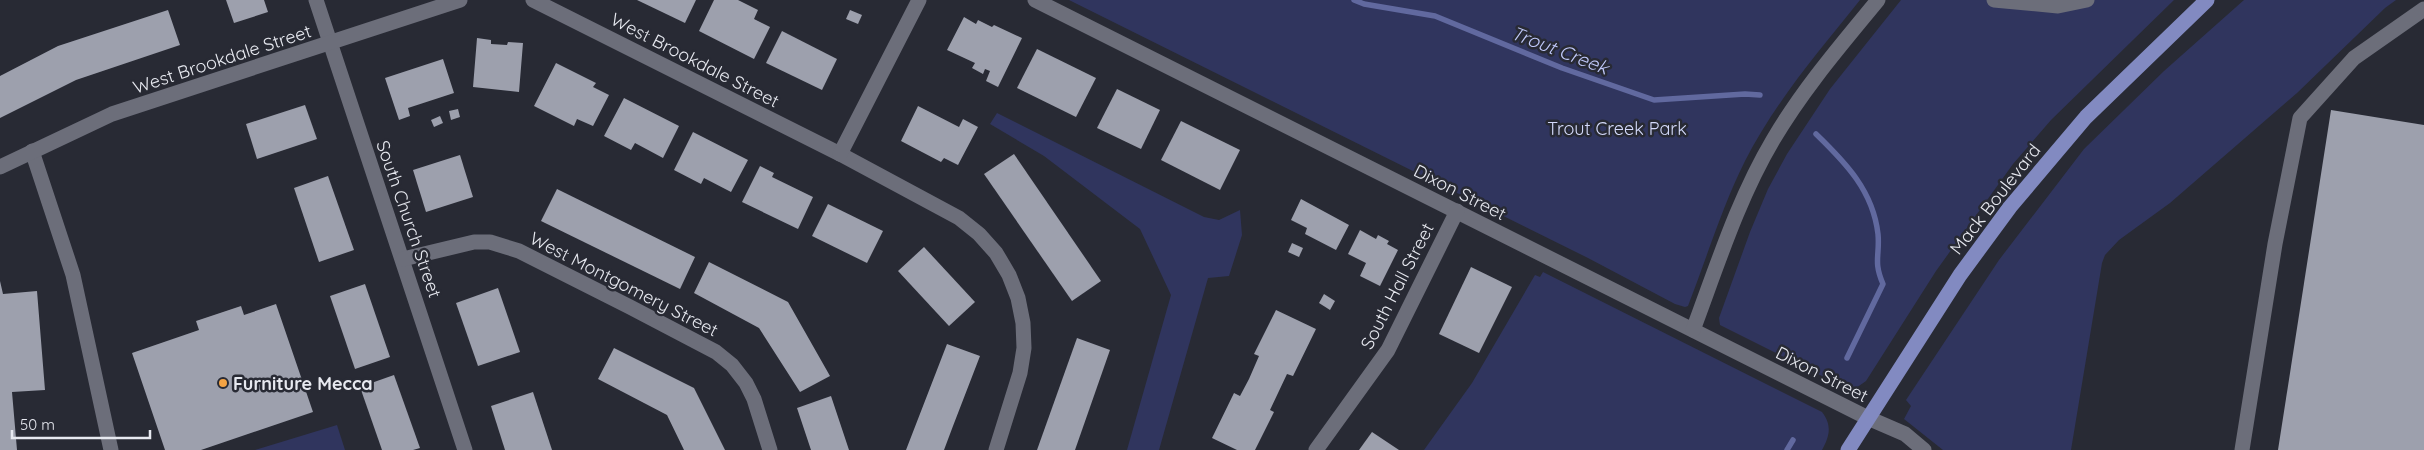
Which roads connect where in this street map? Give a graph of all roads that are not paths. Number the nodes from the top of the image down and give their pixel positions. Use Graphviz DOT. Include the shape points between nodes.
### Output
graph roads {
  1 [pos="316,0"];
  2 [pos="460,0"];
  3 [pos="533,0"];
  4 [pos="919,0"];
  5 [pos="1035,0"];
  6 [pos="1878,0"];
  7 [pos="1994,0"];
  8 [pos="2087,0"];
  9 [pos="2207,0"];
  10 [pos="2424,9"];
  11 [pos="330,44"];
  12 [pos="32,151"];
  13 [pos="840,154"];
  14 [pos="0,167"];
  15 [pos="1457,211"];
  16 [pos="403,259"];
  17 [pos="1693,330"];
  18 [pos="1868,418"];
  19 [pos="111,450"];
  20 [pos="465,450"];
  21 [pos="770,450"];
  22 [pos="996,450"];
  23 [pos="1316,450"];
  24 [pos="1848,450"];
  25 [pos="1924,450"];
  26 [pos="2242,450"];
  1 -- 11 [label="street, South Church Street"];
  2 -- 11 [label="street, West Brookdale Street"];
  3 -- 13 [label="street, West Brookdale Street"];
  4 -- 13 [label="street"];
  5 -- 15 [label="street, Dixon Street"];
  6 -- 17 [label="street" via="1809,84 1772,142 1733,224"];
  7 -- 8 [label="street" via="2058,6"];
  9 -- 18 [label="main road, Mack Boulevard" via="2086,117 2010,207 1960,275"];
  10 -- 26 [label="street" via="2354,58 2300,118 2275,244"];
  11 -- 12 [label="street, West Brookdale Street" via="112,114"];
  11 -- 16 [label="street, South Church Street"];
  12 -- 14 [label="street, West Brookdale Street"];
  12 -- 19 [label="street" via="73,275"];
  13 -- 22 [label="street, West Brookdale Street" via="959,218 990,246 1009,274 1020,306 1024,348 1020,373"];
  15 -- 17 [label="street, Dixon Street"];
  15 -- 23 [label="street, South Hall Street" via="1388,350"];
  16 -- 20 [label="street, South Church Street"];
  16 -- 21 [label="street, West Montgomery Street" via="474,242 503,245 647,316 716,352 732,365 754,399"];
  17 -- 18 [label="street, Dixon Street"];
  18 -- 24 [label="main road, Mack Boulevard"];
  18 -- 25 [label="street, Dixon Street" via="1905,434"];
}
